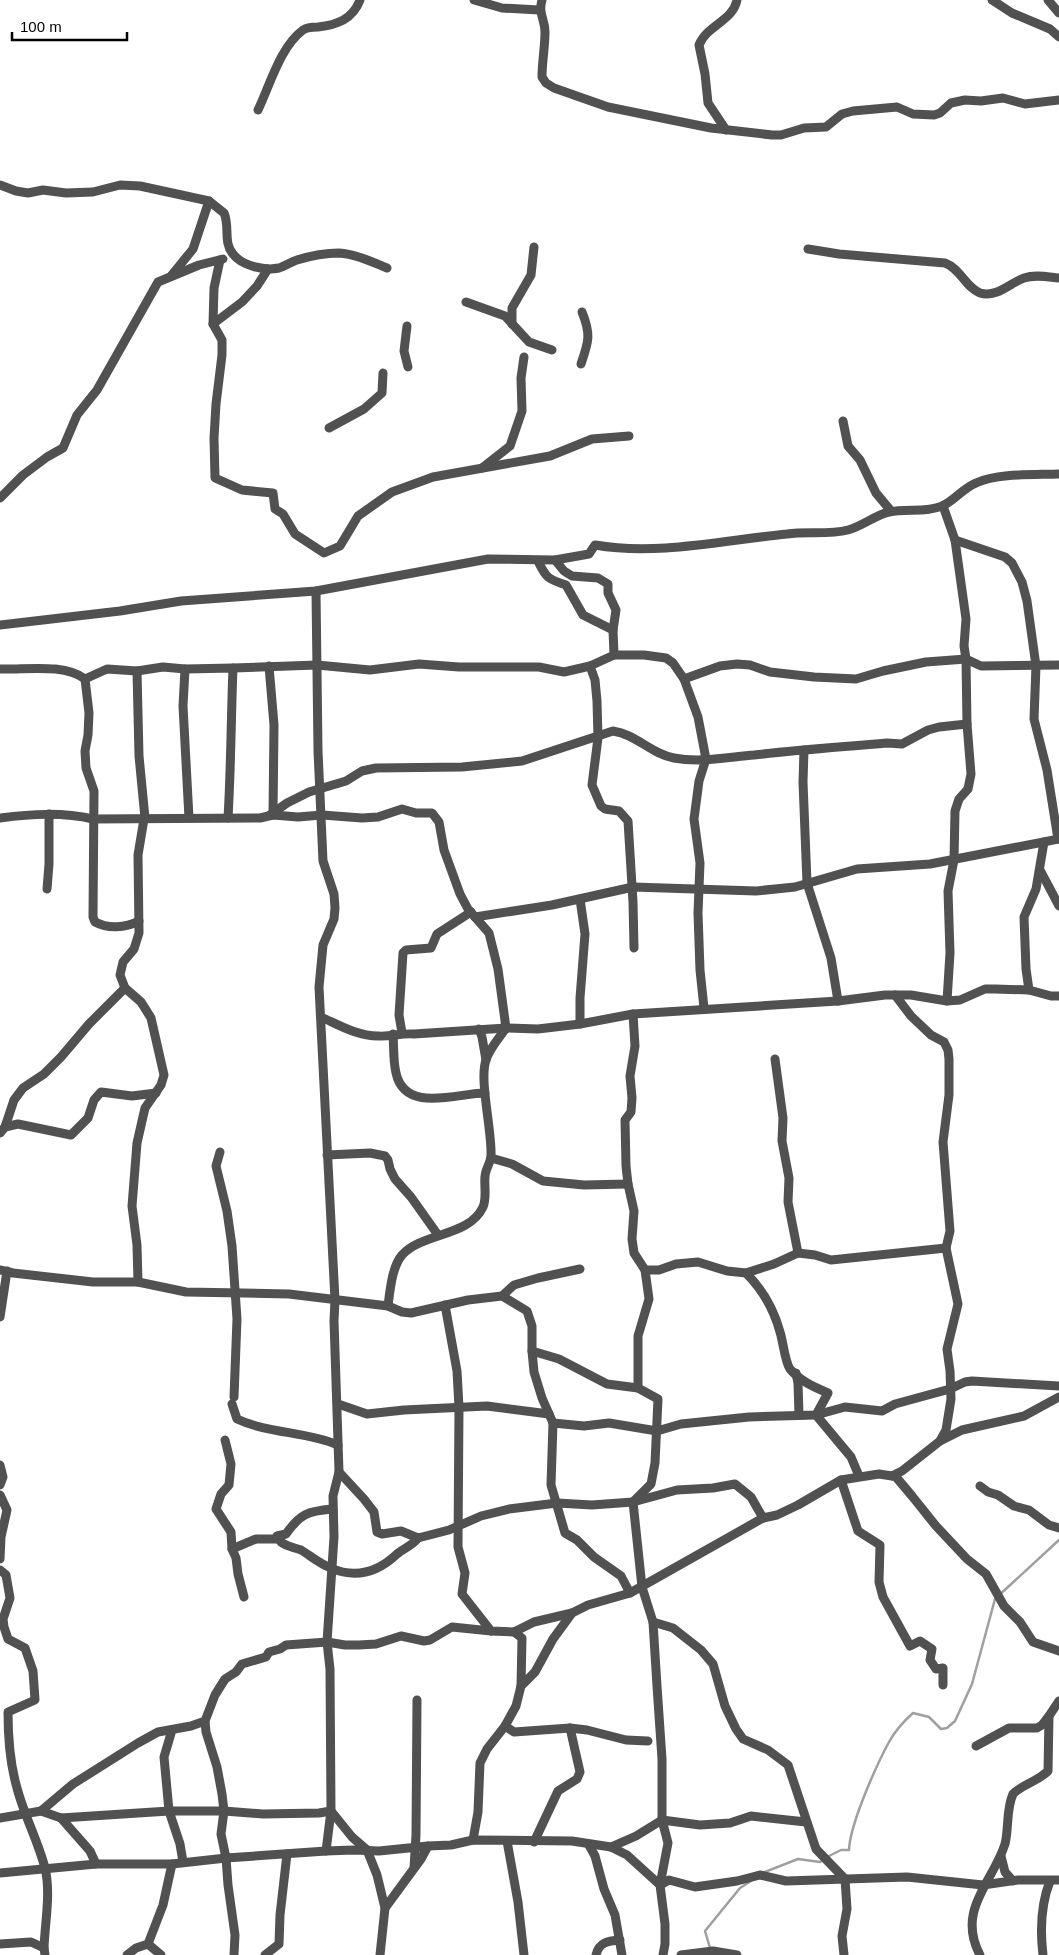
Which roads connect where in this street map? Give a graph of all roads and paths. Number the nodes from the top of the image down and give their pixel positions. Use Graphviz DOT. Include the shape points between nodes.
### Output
graph roads {
  1 [pos="360,0"];
  2 [pos="474,0"];
  3 [pos="542,0"];
  4 [pos="737,0"];
  5 [pos="992,0"];
  6 [pos="1048,0"];
  7 [pos="539,10"];
  8 [pos="1059,13"];
  9 [pos="1059,37"];
  10 [pos="1059,100"];
  11 [pos="258,110"];
  12 [pos="726,130"];
  13 [pos="0,184"];
  14 [pos="209,202"];
  15 [pos="534,247"];
  16 [pos="808,249"];
  17 [pos="233,255"];
  18 [pos="220,260"];
  19 [pos="387,268"];
  20 [pos="268,269"];
  21 [pos="169,278"];
  22 [pos="1059,278"];
  23 [pos="466,302"];
  24 [pos="582,312"];
  25 [pos="214,324"];
  26 [pos="512,324"];
  27 [pos="407,326"];
  28 [pos="552,350"];
  29 [pos="524,357"];
  30 [pos="581,364"];
  31 [pos="408,367"];
  32 [pos="383,373"];
  33 [pos="843,421"];
  34 [pos="329,428"];
  35 [pos="629,436"];
  36 [pos="482,468"];
  37 [pos="1059,474"];
  38 [pos="0,498"];
  39 [pos="943,506"];
  40 [pos="891,511"];
  41 [pos="954,540"];
  42 [pos="555,560"];
  43 [pos="538,561"];
  44 [pos="316,591"];
  45 [pos="0,625"];
  46 [pos="613,630"];
  47 [pos="614,655"];
  48 [pos="966,659"];
  49 [pos="317,665"];
  50 [pos="1059,665"];
  51 [pos="270,666"];
  52 [pos="590,666"];
  53 [pos="981,666"];
  54 [pos="1036,666"];
  55 [pos="233,668"];
  56 [pos="0,669"];
  57 [pos="185,669"];
  58 [pos="137,671"];
  59 [pos="966,675"];
  60 [pos="84,679"];
  61 [pos="684,679"];
  62 [pos="967,724"];
  63 [pos="598,738"];
  64 [pos="804,750"];
  65 [pos="706,759"];
  66 [pos="320,788"];
  67 [pos="49,814"];
  68 [pos="273,815"];
  69 [pos="322,815"];
  70 [pos="262,816"];
  71 [pos="0,818"];
  72 [pos="189,818"];
  73 [pos="228,818"];
  74 [pos="93,819"];
  75 [pos="145,819"];
  76 [pos="1059,839"];
  77 [pos="1044,842"];
  78 [pos="954,860"];
  79 [pos="1040,870"];
  80 [pos="808,883"];
  81 [pos="633,887"];
  82 [pos="47,889"];
  83 [pos="699,891"];
  84 [pos="580,899"];
  85 [pos="1059,906"];
  86 [pos="473,915"];
  87 [pos="138,921"];
  88 [pos="634,948"];
  89 [pos="124,988"];
  90 [pos="1029,990"];
  91 [pos="896,995"];
  92 [pos="1059,996"];
  93 [pos="838,1001"];
  94 [pos="947,1001"];
  95 [pos="704,1008"];
  96 [pos="633,1014"];
  97 [pos="321,1017"];
  98 [pos="580,1024"];
  99 [pos="506,1028"];
  100 [pos="479,1029"];
  101 [pos="397,1033"];
  102 [pos="776,1059"];
  103 [pos="486,1060"];
  104 [pos="156,1093"];
  105 [pos="485,1093"];
  106 [pos="3,1130"];
  107 [pos="220,1152"];
  108 [pos="327,1155"];
  109 [pos="491,1158"];
  110 [pos="628,1184"];
  111 [pos="438,1235"];
  112 [pos="946,1248"];
  113 [pos="798,1253"];
  114 [pos="580,1269"];
  115 [pos="4,1270"];
  116 [pos="645,1270"];
  117 [pos="746,1273"];
  118 [pos="138,1282"];
  119 [pos="236,1293"];
  120 [pos="502,1296"];
  121 [pos="335,1300"];
  122 [pos="445,1305"];
  123 [pos="388,1306"];
  124 [pos="0,1317"];
  125 [pos="532,1351"];
  126 [pos="796,1374"];
  127 [pos="1059,1386"];
  128 [pos="638,1388"];
  129 [pos="950,1389"];
  130 [pos="1059,1397"];
  131 [pos="338,1404"];
  132 [pos="460,1407"];
  133 [pos="549,1414"];
  134 [pos="799,1415"];
  135 [pos="816,1415"];
  136 [pos="553,1423"];
  137 [pos="657,1431"];
  138 [pos="225,1440"];
  139 [pos="940,1442"];
  140 [pos="338,1445"];
  141 [pos="0,1465"];
  142 [pos="339,1472"];
  143 [pos="859,1476"];
  144 [pos="892,1476"];
  145 [pos="841,1480"];
  146 [pos="0,1486"];
  147 [pos="980,1486"];
  148 [pos="0,1496"];
  149 [pos="634,1502"];
  150 [pos="557,1503"];
  151 [pos="332,1509"];
  152 [pos="763,1518"];
  153 [pos="459,1527"];
  154 [pos="1059,1528"];
  155 [pos="277,1536"];
  156 [pos="418,1538"];
  157 [pos="232,1549"];
  158 [pos="0,1559"];
  159 [pos="332,1569"];
  160 [pos="2,1574"];
  161 [pos="642,1588"];
  162 [pos="630,1593"];
  163 [pos="244,1597"];
  164 [pos="572,1613"];
  165 [pos="653,1622"];
  166 [pos="491,1631"];
  167 [pos="514,1632"];
  168 [pos="327,1642"];
  169 [pos="1059,1651"];
  170 [pos="943,1685"];
  171 [pos="521,1686"];
  172 [pos="416,1700"];
  173 [pos="1059,1701"];
  174 [pos="4,1710"];
  175 [pos="1049,1716"];
  176 [pos="205,1720"];
  177 [pos="505,1726"];
  178 [pos="570,1728"];
  179 [pos="172,1730"];
  180 [pos="648,1740"];
  181 [pos="976,1746"];
  182 [pos="169,1811"];
  183 [pos="224,1811"];
  184 [pos="331,1811"];
  185 [pos="41,1812"];
  186 [pos="26,1814"];
  187 [pos="0,1818"];
  188 [pos="61,1818"];
  189 [pos="662,1820"];
  190 [pos="806,1822"];
  191 [pos="473,1840"];
  192 [pos="507,1841"];
  193 [pos="534,1842"];
  194 [pos="589,1845"];
  195 [pos="428,1846"];
  196 [pos="611,1846"];
  197 [pos="415,1847"];
  198 [pos="367,1850"];
  199 [pos="326,1851"];
  200 [pos="287,1854"];
  201 [pos="1001,1856"];
  202 [pos="226,1858"];
  203 [pos="184,1862"];
  204 [pos="96,1864"];
  205 [pos="172,1864"];
  206 [pos="45,1868"];
  207 [pos="414,1868"];
  208 [pos="0,1873"];
  209 [pos="845,1879"];
  210 [pos="1054,1880"];
  211 [pos="1013,1881"];
  212 [pos="660,1885"];
  213 [pos="983,1886"];
  214 [pos="385,1908"];
  215 [pos="620,1940"];
  216 [pos="0,1944"];
  217 [pos="148,1944"];
  218 [pos="44,1951"];
  219 [pos="127,1955"];
  220 [pos="161,1955"];
  221 [pos="234,1955"];
  222 [pos="265,1955"];
  223 [pos="380,1955"];
  224 [pos="524,1955"];
  225 [pos="596,1955"];
  226 [pos="622,1955"];
  227 [pos="663,1955"];
  228 [pos="681,1955"];
  229 [pos="737,1955"];
  230 [pos="844,1955"];
  231 [pos="980,1955"];
  232 [pos="1043,1955"];
  1 -- 11 [label="street" via="348,18 328,26 302,30 284,52"];
  2 -- 7 [label="street" via="502,8"];
  3 -- 7 [label="street"];
  4 -- 12 [label="street" via="733,12 708,31 699,44 708,103"];
  5 -- 9 [label="street" via="1012,13 1050,29"];
  6 -- 8 [label="street"];
  7 -- 12 [label="street" via="546,32 542,77 546,83 608,107"];
  10 -- 12 [label="street" via="1025,104 1003,98 955,102 934,115 913,114 897,107 853,111 842,114 826,127 781,135"];
  13 -- 14 [label="street" via="28,194 43,190 66,194 128,184"];
  14 -- 17 [label="street" via="226,217"];
  14 -- 21 [label="street" via="193,249"];
  15 -- 26 [label="street" via="531,275 512,308"];
  16 -- 22 [label="street" via="945,263 957,270 970,288 982,293 994,293 1032,276"];
  17 -- 18 [label="street"];
  17 -- 20 [label="street" via="250,266"];
  18 -- 21 [label="street"];
  18 -- 25 [label="street" via="214,288"];
  19 -- 20 [label="street" via="338,253 317,255"];
  20 -- 25 [label="street" via="242,302"];
  21 -- 38 [label="street" via="155,286 97,390 77,415 63,448 23,475"];
  23 -- 26 [label="street" via="505,316"];
  24 -- 30 [label="street" via="588,328 588,345"];
  25 -- 36 [label="street" via="222,340 214,438 215,478 242,490 273,493 275,509 283,514 295,534 324,553 340,546 358,516 392,492 432,477"];
  26 -- 28 [label="street" via="529,342"];
  27 -- 31 [label="street" via="404,350"];
  29 -- 36 [label="street" via="522,411 510,446"];
  32 -- 34 [label="street" via="382,393 364,408"];
  33 -- 40 [label="street" via="848,446 860,460 876,494"];
  35 -- 36 [label="street" via="592,439 550,456"];
  37 -- 39 [label="street" via="1013,476 978,482"];
  39 -- 40 [label="street"];
  39 -- 41 [label="street"];
  40 -- 42 [label="street" via="846,531 789,533 660,548 595,545 589,554"];
  41 -- 48 [label="street" via="966,619"];
  41 -- 54 [label="street" via="995,552 1012,563 1027,601"];
  42 -- 43 [label="street"];
  42 -- 46 [label="street" via="569,574 598,578 608,584 608,593 616,610"];
  43 -- 44 [label="street" via="488,559"];
  43 -- 46 [label="street" via="551,581 566,585 583,615"];
  44 -- 45 [label="street" via="181,600 120,611"];
  44 -- 49 [label="street"];
  46 -- 47 [label="street"];
  47 -- 52 [label="street"];
  47 -- 61 [label="street" via="666,658"];
  48 -- 53 [label="street"];
  48 -- 59 [label="street"];
  48 -- 61 [label="street" via="926,662 856,679 770,672 737,664 720,666"];
  49 -- 51 [label="street"];
  49 -- 52 [label="street" via="370,670 419,664 539,667 564,672"];
  49 -- 66 [label="street"];
  50 -- 54 [label="street"];
  51 -- 55 [label="street"];
  51 -- 68 [label="street" via="274,740"];
  52 -- 63 [label="street" via="595,680"];
  53 -- 54 [label="street"];
  53 -- 59 [label="street"];
  54 -- 76 [label="street" via="1034,719"];
  55 -- 57 [label="street"];
  55 -- 73 [label="street"];
  56 -- 60 [label="street" via="57,669 78,673"];
  57 -- 58 [label="street" via="163,667"];
  57 -- 72 [label="street" via="183,706"];
  58 -- 60 [label="street" via="106,669"];
  58 -- 75 [label="street" via="139,756"];
  59 -- 62 [label="street"];
  60 -- 74 [label="street" via="89,713 86,768 94,791"];
  61 -- 65 [label="street" via="698,717"];
  62 -- 64 [label="street" via="934,728 902,744"];
  62 -- 78 [label="street" via="971,774 968,789 955,811"];
  63 -- 65 [label="street" via="612,731 622,732 674,758"];
  63 -- 66 [label="street" via="522,761 462,767 376,768"];
  63 -- 81 [label="street" via="592,786 604,810 619,811 628,821"];
  64 -- 65 [label="street"];
  64 -- 80 [label="street"];
  65 -- 83 [label="street" via="699,780 694,819 700,863"];
  66 -- 68 [label="street" via="287,804"];
  66 -- 69 [label="street"];
  67 -- 71 [label="street"];
  67 -- 74 [label="street"];
  67 -- 82 [label="street"];
  68 -- 69 [label="street"];
  68 -- 70 [label="street"];
  68 -- 73 [label="street"];
  69 -- 86 [label="street" via="378,817 402,809 432,813 439,822 452,875"];
  69 -- 97 [label="street" via="322,861 334,894 335,908 323,945 319,987"];
  72 -- 73 [label="street"];
  72 -- 75 [label="street"];
  74 -- 75 [label="street"];
  74 -- 87 [label="street" via="95,922 108,927 126,926"];
  75 -- 87 [label="street" via="138,855"];
  76 -- 77 [label="street"];
  77 -- 78 [label="street"];
  77 -- 79 [label="street"];
  78 -- 80 [label="street" via="857,869"];
  78 -- 94 [label="street" via="948,892 950,953"];
  79 -- 85 [label="street"];
  79 -- 90 [label="street" via="1024,917"];
  80 -- 83 [label="street" via="756,891"];
  80 -- 93 [label="street" via="832,958"];
  81 -- 83 [label="street"];
  81 -- 84 [label="street"];
  81 -- 88 [label="street"];
  83 -- 95 [label="street"];
  84 -- 86 [label="street"];
  84 -- 98 [label="street" via="586,934"];
  86 -- 99 [label="street" via="489,933 492,942"];
  86 -- 101 [label="street" via="438,934 431,948 403,952"];
  87 -- 89 [label="street" via="139,933 134,949 125,957 121,968"];
  89 -- 104 [label="street" via="140,1002 151,1018 164,1075"];
  89 -- 106 [label="street" via="50,1068 23,1088 14,1100"];
  90 -- 92 [label="street"];
  90 -- 94 [label="street" via="985,989 960,1000"];
  91 -- 93 [label="street"];
  91 -- 94 [label="street"];
  91 -- 112 [label="street" via="911,1016 931,1035 944,1042 948,1050 950,1095 943,1142 950,1231"];
  93 -- 95 [label="street"];
  95 -- 96 [label="street"];
  96 -- 98 [label="street"];
  96 -- 110 [label="street" via="632,1098 626,1120"];
  97 -- 101 [label="street" via="354,1032 380,1036"];
  97 -- 108 [label="street"];
  98 -- 99 [label="street" via="538,1029"];
  99 -- 100 [label="street"];
  99 -- 103 [label="street"];
  100 -- 101 [label="street"];
  100 -- 103 [label="street"];
  101 -- 105 [label="street" via="396,1073 407,1091 435,1099"];
  102 -- 113 [label="street" via="783,1118 782,1141 789,1178 788,1202"];
  103 -- 105 [label="street"];
  104 -- 106 [label="street" via="132,1096 101,1092 94,1100 88,1118 72,1135 18,1124"];
  104 -- 118 [label="street" via="145,1108 136,1153 132,1206"];
  105 -- 109 [label="street"];
  107 -- 119 [label="street" via="216,1166 227,1211"];
  108 -- 111 [label="street" via="370,1153 385,1156 395,1179"];
  108 -- 121 [label="street"];
  109 -- 110 [label="street" via="512,1164 543,1181 584,1185"];
  109 -- 111 [label="street" via="485,1171 485,1198 481,1210 475,1218"];
  110 -- 116 [label="street" via="634,1211 634,1254"];
  111 -- 123 [label="street" via="401,1256 391,1284"];
  112 -- 113 [label="street" via="831,1260"];
  112 -- 129 [label="street" via="958,1304 946,1349"];
  113 -- 117 [label="street"];
  114 -- 120 [label="street" via="514,1285"];
  115 -- 118 [label="street" via="13,1274 93,1282"];
  115 -- 124 [label="street"];
  116 -- 117 [label="street" via="698,1262"];
  116 -- 128 [label="street" via="650,1299 638,1336"];
  117 -- 126 [label="street" via="758,1285 768,1304 780,1331 789,1368"];
  118 -- 119 [label="street" via="186,1292"];
  119 -- 121 [label="street" via="289,1294"];
  119 -- 140 [label="street" via="238,1318 233,1400 236,1419 252,1426 310,1436"];
  120 -- 122 [label="street"];
  120 -- 125 [label="street" via="527,1311 532,1326"];
  121 -- 123 [label="street"];
  121 -- 131 [label="street"];
  122 -- 123 [label="street" via="410,1313"];
  122 -- 132 [label="street"];
  125 -- 128 [label="street" via="558,1359 607,1384"];
  125 -- 133 [label="street" via="534,1372"];
  126 -- 134 [label="street"];
  126 -- 135 [label="street" via="805,1383 828,1393"];
  127 -- 129 [label="street" via="972,1381"];
  128 -- 137 [label="street" via="658,1399"];
  129 -- 135 [label="street" via="895,1404 882,1411 845,1407"];
  129 -- 139 [label="street" via="946,1430"];
  130 -- 139 [label="street" via="1024,1416 962,1430"];
  131 -- 132 [label="street" via="367,1414"];
  131 -- 140 [label="street"];
  132 -- 133 [label="street" via="487,1406"];
  132 -- 153 [label="street"];
  133 -- 136 [label="street"];
  134 -- 135 [label="street"];
  134 -- 137 [label="street" via="681,1424"];
  135 -- 143 [label="street" via="851,1457"];
  136 -- 137 [label="street" via="584,1426 609,1423"];
  136 -- 150 [label="street" via="551,1484"];
  137 -- 149 [label="street" via="651,1484"];
  138 -- 157 [label="street" via="231,1464 229,1485 221,1494 216,1509 231,1532"];
  139 -- 144 [label="street"];
  140 -- 142 [label="street"];
  141 -- 146 [label="street" via="3,1477"];
  142 -- 151 [label="street"];
  142 -- 156 [label="street" via="374,1512 377,1532 401,1531"];
  143 -- 144 [label="street"];
  143 -- 145 [label="street"];
  144 -- 169 [label="street" via="967,1559 986,1574 1004,1606 1033,1642"];
  145 -- 152 [label="street" via="798,1505"];
  145 -- 170 [label="street" via="858,1530 880,1545 879,1582 889,1610 910,1646 920,1641 932,1649 930,1660 936,1669 943,1668"];
  147 -- 154 [label="street"];
  148 -- 158 [label="street" via="8,1510 1,1537"];
  149 -- 150 [label="street"];
  149 -- 152 [label="street" via="677,1490 735,1484 750,1497"];
  149 -- 161 [label="street"];
  150 -- 153 [label="street" via="509,1508"];
  150 -- 162 [label="street" via="565,1533 621,1576"];
  151 -- 155 [label="street" via="305,1514 286,1534"];
  151 -- 159 [label="street"];
  152 -- 161 [label="street"];
  153 -- 156 [label="street"];
  153 -- 166 [label="street" via="458,1547 465,1573 462,1594"];
  156 -- 159 [label="street" via="412,1546 374,1571 357,1574"];
  157 -- 159 [label="street" via="256,1539 278,1539"];
  157 -- 163 [label="street"];
  159 -- 168 [label="street"];
  160 -- 174 [label="street" via="10,1598 3,1619 4,1627 8,1639 25,1648 33,1672 35,1700"];
  161 -- 162 [label="street"];
  161 -- 165 [label="street"];
  162 -- 164 [label="street"];
  164 -- 167 [label="street" via="534,1622"];
  164 -- 171 [label="street" via="552,1639 535,1672"];
  165 -- 189 [label="street" via="662,1759"];
  165 -- 190 [label="street" via="673,1628 713,1664 725,1706 743,1739 768,1750 788,1765"];
  166 -- 167 [label="street"];
  166 -- 168 [label="street" via="452,1627 424,1641 401,1636 376,1644 345,1646"];
  167 -- 171 [label="street" via="522,1638"];
  168 -- 176 [label="street" via="286,1645 260,1660 242,1664 225,1679"];
  168 -- 184 [label="street"];
  171 -- 177 [label="street" via="516,1706"];
  172 -- 197 [label="street"];
  173 -- 175 [label="street"];
  174 -- 186 [label="street" via="17,1788"];
  175 -- 181 [label="street" via="1037,1728 1009,1728"];
  175 -- 201 [label="street" via="1052,1770 1010,1799 1006,1841"];
  176 -- 179 [label="street"];
  176 -- 183 [label="street"];
  177 -- 178 [label="street" via="514,1732"];
  177 -- 191 [label="street" via="480,1763"];
  178 -- 180 [label="street" via="626,1740"];
  178 -- 193 [label="street" via="580,1772 577,1779 558,1791"];
  179 -- 182 [label="street" via="164,1758"];
  179 -- 185 [label="street" via="158,1732 138,1743 73,1784"];
  182 -- 183 [label="street"];
  182 -- 188 [label="street"];
  182 -- 203 [label="street"];
  183 -- 184 [label="street" via="263,1814"];
  183 -- 202 [label="street" via="221,1834"];
  184 -- 198 [label="street"];
  184 -- 199 [label="street"];
  185 -- 186 [label="street"];
  185 -- 188 [label="street"];
  186 -- 187 [label="street"];
  186 -- 206 [label="street"];
  188 -- 204 [label="street" via="90,1851"];
  189 -- 190 [label="street" via="700,1825 730,1823 752,1816"];
  189 -- 196 [label="street"];
  189 -- 212 [label="street" via="668,1848"];
  190 -- 209 [label="street" via="816,1849"];
  191 -- 192 [label="street"];
  191 -- 195 [label="street" via="451,1846"];
  192 -- 193 [label="street"];
  192 -- 224 [label="street"];
  193 -- 194 [label="street" via="572,1841"];
  194 -- 196 [label="street"];
  194 -- 215 [label="street" via="615,1915"];
  195 -- 197 [label="street"];
  195 -- 207 [label="street"];
  196 -- 212 [label="street" via="627,1854"];
  197 -- 198 [label="street"];
  197 -- 207 [label="street"];
  198 -- 199 [label="street"];
  198 -- 214 [label="street"];
  199 -- 200 [label="street"];
  200 -- 202 [label="street"];
  200 -- 222 [label="street" via="279,1944"];
  201 -- 211 [label="street" via="1005,1872"];
  201 -- 213 [label="street"];
  202 -- 203 [label="street"];
  202 -- 221 [label="street" via="235,1935"];
  203 -- 205 [label="street"];
  204 -- 205 [label="street"];
  204 -- 206 [label="street"];
  205 -- 217 [label="street" via="163,1905"];
  206 -- 208 [label="street"];
  206 -- 218 [label="street"];
  207 -- 214 [label="street"];
  209 -- 212 [label="street" via="786,1881 760,1874 695,1887 669,1880"];
  209 -- 213 [label="street" via="907,1878"];
  209 -- 230 [label="street"];
  210 -- 211 [label="street"];
  210 -- 232 [label="street" via="1045,1893 1041,1937"];
  211 -- 213 [label="street"];
  212 -- 227 [label="street" via="665,1924"];
  213 -- 231 [label="street" via="972,1922"];
  214 -- 223 [label="street"];
  215 -- 225 [label="street" via="606,1941 597,1949"];
  215 -- 226 [label="street"];
  216 -- 218 [label="street" via="30,1942"];
  217 -- 219 [label="street"];
  217 -- 220 [label="street"];
  228 -- 229 [label="street" via="713,1951"];
}
